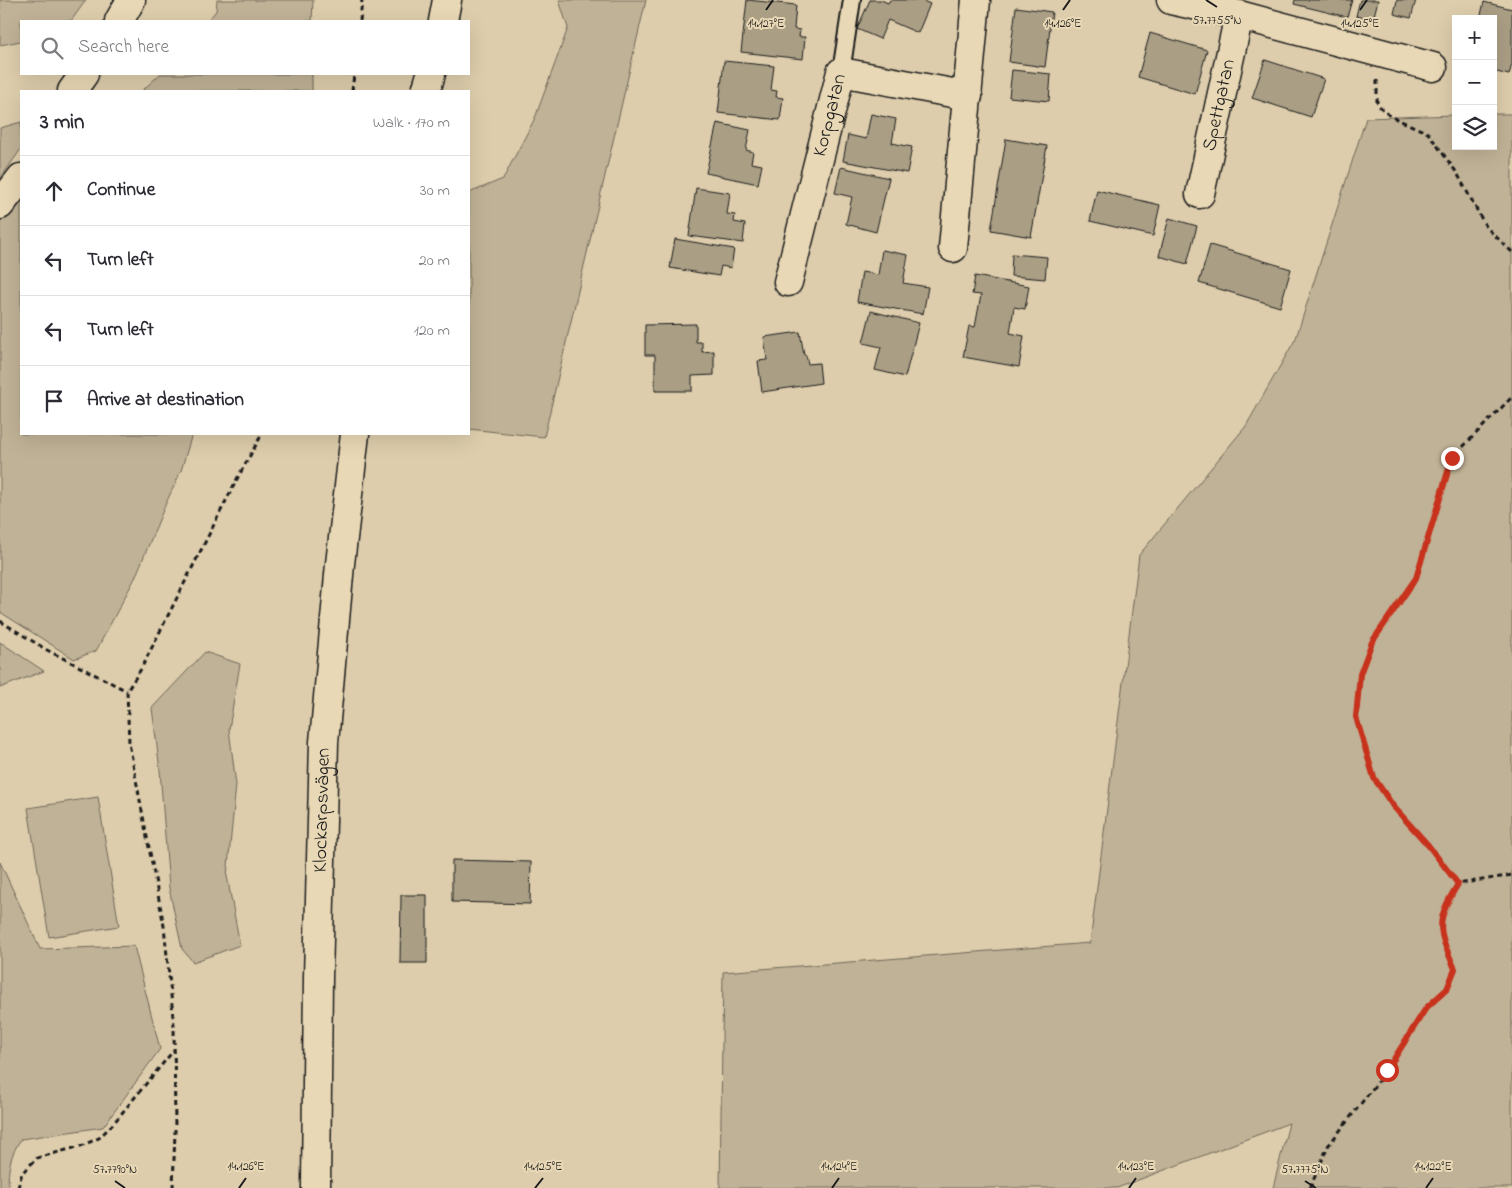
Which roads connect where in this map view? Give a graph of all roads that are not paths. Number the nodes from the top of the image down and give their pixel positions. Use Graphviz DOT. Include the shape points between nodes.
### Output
graph roads {
  1 [pos="132,0"];
  2 [pos="448,0"];
  3 [pos="852,0"];
  4 [pos="976,0"];
  5 [pos="1171,0"];
  6 [pos="1239,15"];
  7 [pos="119,20"];
  8 [pos="443,20"];
  9 [pos="1433,67"];
  10 [pos="841,72"];
  11 [pos="83,75"];
  12 [pos="430,75"];
  13 [pos="73,90"];
  14 [pos="426,90"];
  15 [pos="968,96"];
  16 [pos="20,179"];
  17 [pos="1200,194"];
  18 [pos="0,205"];
  19 [pos="953,248"];
  20 [pos="788,282"];
  21 [pos="355,435"];
  22 [pos="316,1188"];
  1 -- 7 [label="street"];
  2 -- 8 [label="street"];
  3 -- 10 [label="lane"];
  4 -- 15 [label="street"];
  5 -- 6 [label="street"];
  6 -- 9 [label="street"];
  6 -- 17 [label="street, Spettgatan"];
  10 -- 15 [label="street, Korpgatan"];
  10 -- 20 [label="street, Korpgatan"];
  11 -- 13 [label="street"];
  12 -- 14 [label="street"];
  15 -- 19 [label="street"];
  16 -- 18 [label="street"];
  21 -- 22 [label="street, Klockarpsvägen" via="324,742"];
}
